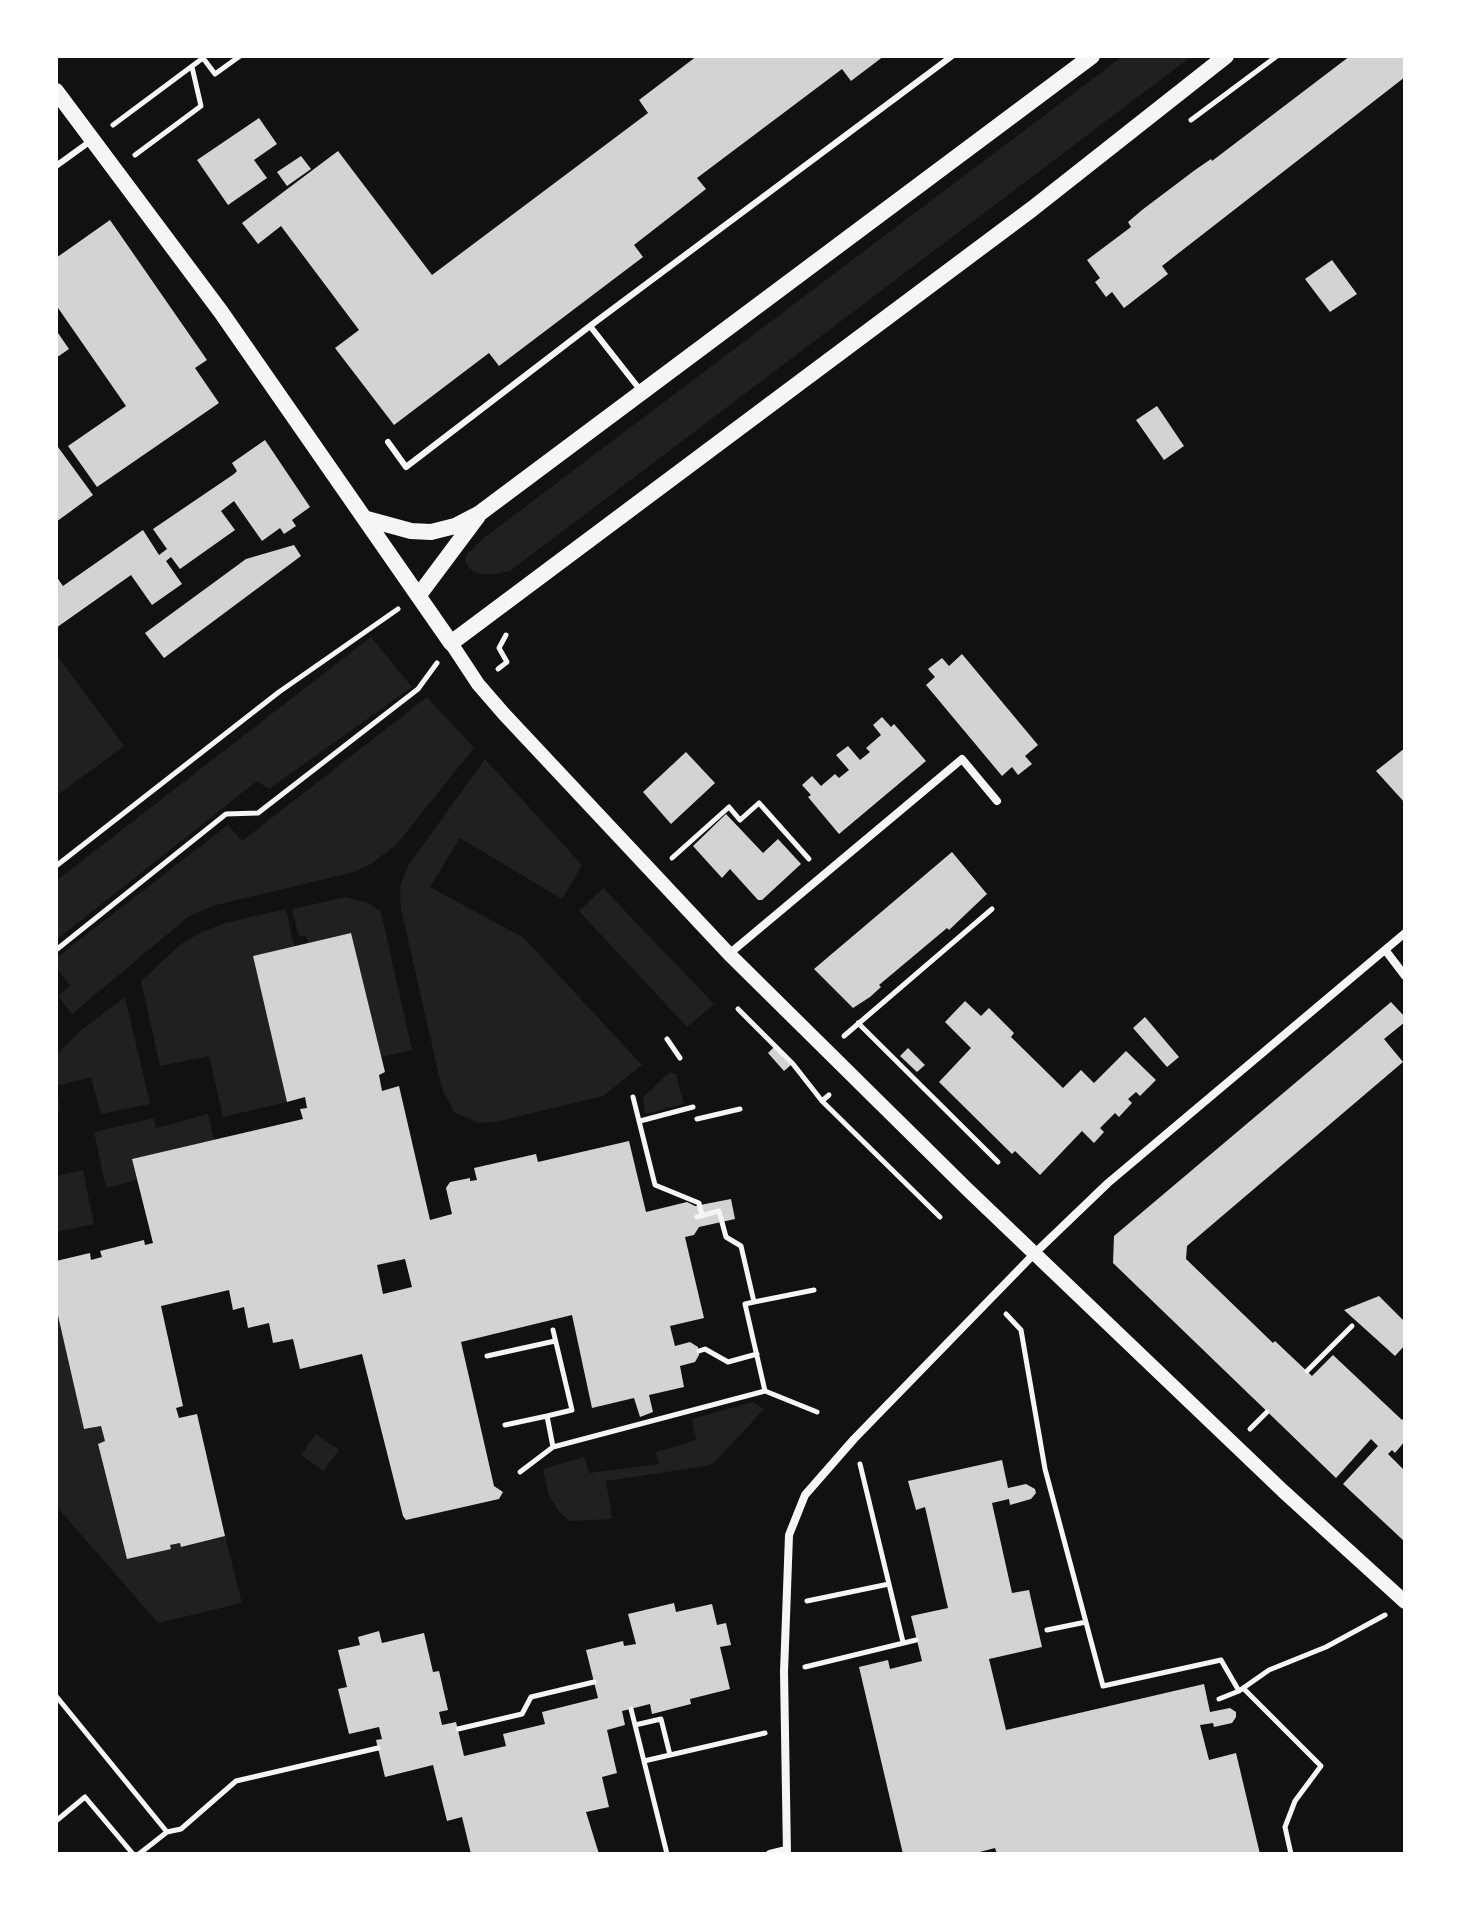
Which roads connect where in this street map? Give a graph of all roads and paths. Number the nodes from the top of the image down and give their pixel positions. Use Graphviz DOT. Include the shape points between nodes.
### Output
graph roads {
  1 [pos="240,56"];
  2 [pos="952,56"];
  3 [pos="1092,56"];
  4 [pos="1226,56"];
  5 [pos="203,57"];
  6 [pos="192,67"];
  7 [pos="56,91"];
  8 [pos="93,139"];
  9 [pos="56,166"];
  10 [pos="115,170"];
  11 [pos="590,326"];
  12 [pos="641,391"];
  13 [pos="388,442"];
  14 [pos="480,513"];
  15 [pos="367,519"];
  16 [pos="419,595"];
  17 [pos="451,643"];
  18 [pos="997,801"];
  19 [pos="56,866"];
  20 [pos="653,874"];
  21 [pos="823,875"];
  22 [pos="992,909"];
  23 [pos="1405,933"];
  24 [pos="56,950"];
  25 [pos="1386,951"];
  26 [pos="729,954"];
  27 [pos="1405,976"];
  28 [pos="738,1009"];
  29 [pos="667,1039"];
  30 [pos="680,1058"];
  31 [pos="829,1095"];
  32 [pos="633,1097"];
  33 [pos="822,1101"];
  34 [pos="693,1107"];
  35 [pos="740,1109"];
  36 [pos="697,1119"];
  37 [pos="640,1121"];
  38 [pos="998,1162"];
  39 [pos="940,1217"];
  40 [pos="1035,1253"];
  41 [pos="814,1290"];
  42 [pos="992,1299"];
  43 [pos="754,1302"];
  44 [pos="1352,1326"];
  45 [pos="553,1330"];
  46 [pos="555,1341"];
  47 [pos="699,1351"];
  48 [pos="757,1354"];
  49 [pos="487,1356"];
  50 [pos="1307,1371"];
  51 [pos="765,1391"];
  52 [pos="817,1412"];
  53 [pos="547,1416"];
  54 [pos="505,1425"];
  55 [pos="854,1439"];
  56 [pos="553,1447"];
  57 [pos="520,1472"];
  58 [pos="889,1584"];
  59 [pos="1405,1602"];
  60 [pos="786,1605"];
  61 [pos="1392,1612"];
  62 [pos="1086,1622"];
  63 [pos="1047,1630"];
  64 [pos="916,1640"];
  65 [pos="903,1642"];
  66 [pos="832,1660"];
  67 [pos="594,1682"];
  68 [pos="1241,1689"];
  69 [pos="56,1696"];
  70 [pos="1219,1699"];
  71 [pos="631,1709"];
  72 [pos="635,1725"];
  73 [pos="785,1728"];
  74 [pos="458,1729"];
  75 [pos="378,1748"];
  76 [pos="670,1755"];
  77 [pos="644,1761"];
  78 [pos="56,1821"];
  79 [pos="167,1832"];
  80 [pos="787,1852"];
  81 [pos="136,1854"];
  82 [pos="667,1854"];
  83 [pos="770,1854"];
  84 [pos="1291,1854"];
  1 -- 5 [label="path" via="215,74"];
  2 -- 11 [label="lane"];
  3 -- 12 [label="main road"];
  4 -- 17 [label="main road" via="1032,209"];
  5 -- 6 [label="path"];
  6 -- 8 [label="path"];
  6 -- 10 [label="path" via="201,106"];
  7 -- 8 [label="main road"];
  8 -- 9 [label="lane"];
  8 -- 10 [label="main road"];
  10 -- 15 [label="main road"];
  11 -- 12 [label="lane"];
  11 -- 13 [label="lane" via="406,467"];
  12 -- 14 [label="main road"];
  14 -- 15 [label="main road" via="431,532"];
  14 -- 16 [label="main road"];
  15 -- 16 [label="main road"];
  16 -- 17 [label="main road"];
  16 -- 19 [label="path" via="279,692"];
  17 -- 20 [label="street" via="486,694"];
  17 -- 24 [label="path" via="418,689 283,794 258,813 226,814"];
  18 -- 21 [label="street" via="962,759"];
  20 -- 21 [label="path" via="729,807 740,820 759,803"];
  20 -- 26 [label="street"];
  21 -- 26 [label="street"];
  22 -- 38 [label="path" via="858,1023"];
  23 -- 25 [label="street"];
  25 -- 27 [label="street"];
  25 -- 40 [label="street" via="1108,1183"];
  26 -- 40 [label="street"];
  28 -- 33 [label="path"];
  29 -- 30 [label="path"];
  31 -- 33 [label="path"];
  32 -- 37 [label="path"];
  33 -- 39 [label="path"];
  34 -- 37 [label="path"];
  35 -- 36 [label="path"];
  37 -- 43 [label="path" via="655,1185 699,1203 700,1216 719,1211 726,1237 741,1246"];
  40 -- 42 [label="street"];
  40 -- 59 [label="street"];
  41 -- 43 [label="path"];
  42 -- 55 [label="street"];
  42 -- 62 [label="path" via="1021,1330 1045,1469"];
  43 -- 48 [label="path" via="745,1304"];
  44 -- 50 [label="path"];
  45 -- 46 [label="path"];
  46 -- 49 [label="path"];
  46 -- 53 [label="path" via="572,1410"];
  47 -- 48 [label="path" via="728,1362"];
  48 -- 51 [label="path"];
  51 -- 52 [label="path"];
  51 -- 56 [label="path"];
  53 -- 54 [label="path"];
  53 -- 56 [label="path"];
  55 -- 58 [label="path"];
  55 -- 60 [label="street" via="801,1504 789,1535"];
  56 -- 57 [label="path"];
  58 -- 60 [label="path"];
  58 -- 65 [label="path"];
  60 -- 73 [label="street"];
  61 -- 68 [label="path" via="1269,1670"];
  62 -- 63 [label="path"];
  62 -- 68 [label="path" via="1103,1686 1221,1660"];
  64 -- 65 [label="path"];
  65 -- 66 [label="path"];
  67 -- 74 [label="path" via="531,1697 522,1714"];
  68 -- 70 [label="path"];
  68 -- 84 [label="path" via="1321,1766 1295,1801 1285,1827"];
  69 -- 79 [label="path"];
  71 -- 72 [label="path"];
  72 -- 76 [label="path" via="661,1719"];
  72 -- 77 [label="path"];
  73 -- 76 [label="path"];
  73 -- 80 [label="street"];
  75 -- 79 [label="path" via="236,1781 181,1829"];
  76 -- 77 [label="path"];
  77 -- 82 [label="path"];
  78 -- 81 [label="path" via="85,1797"];
  79 -- 81 [label="path"];
  80 -- 83 [label="street"];
}
